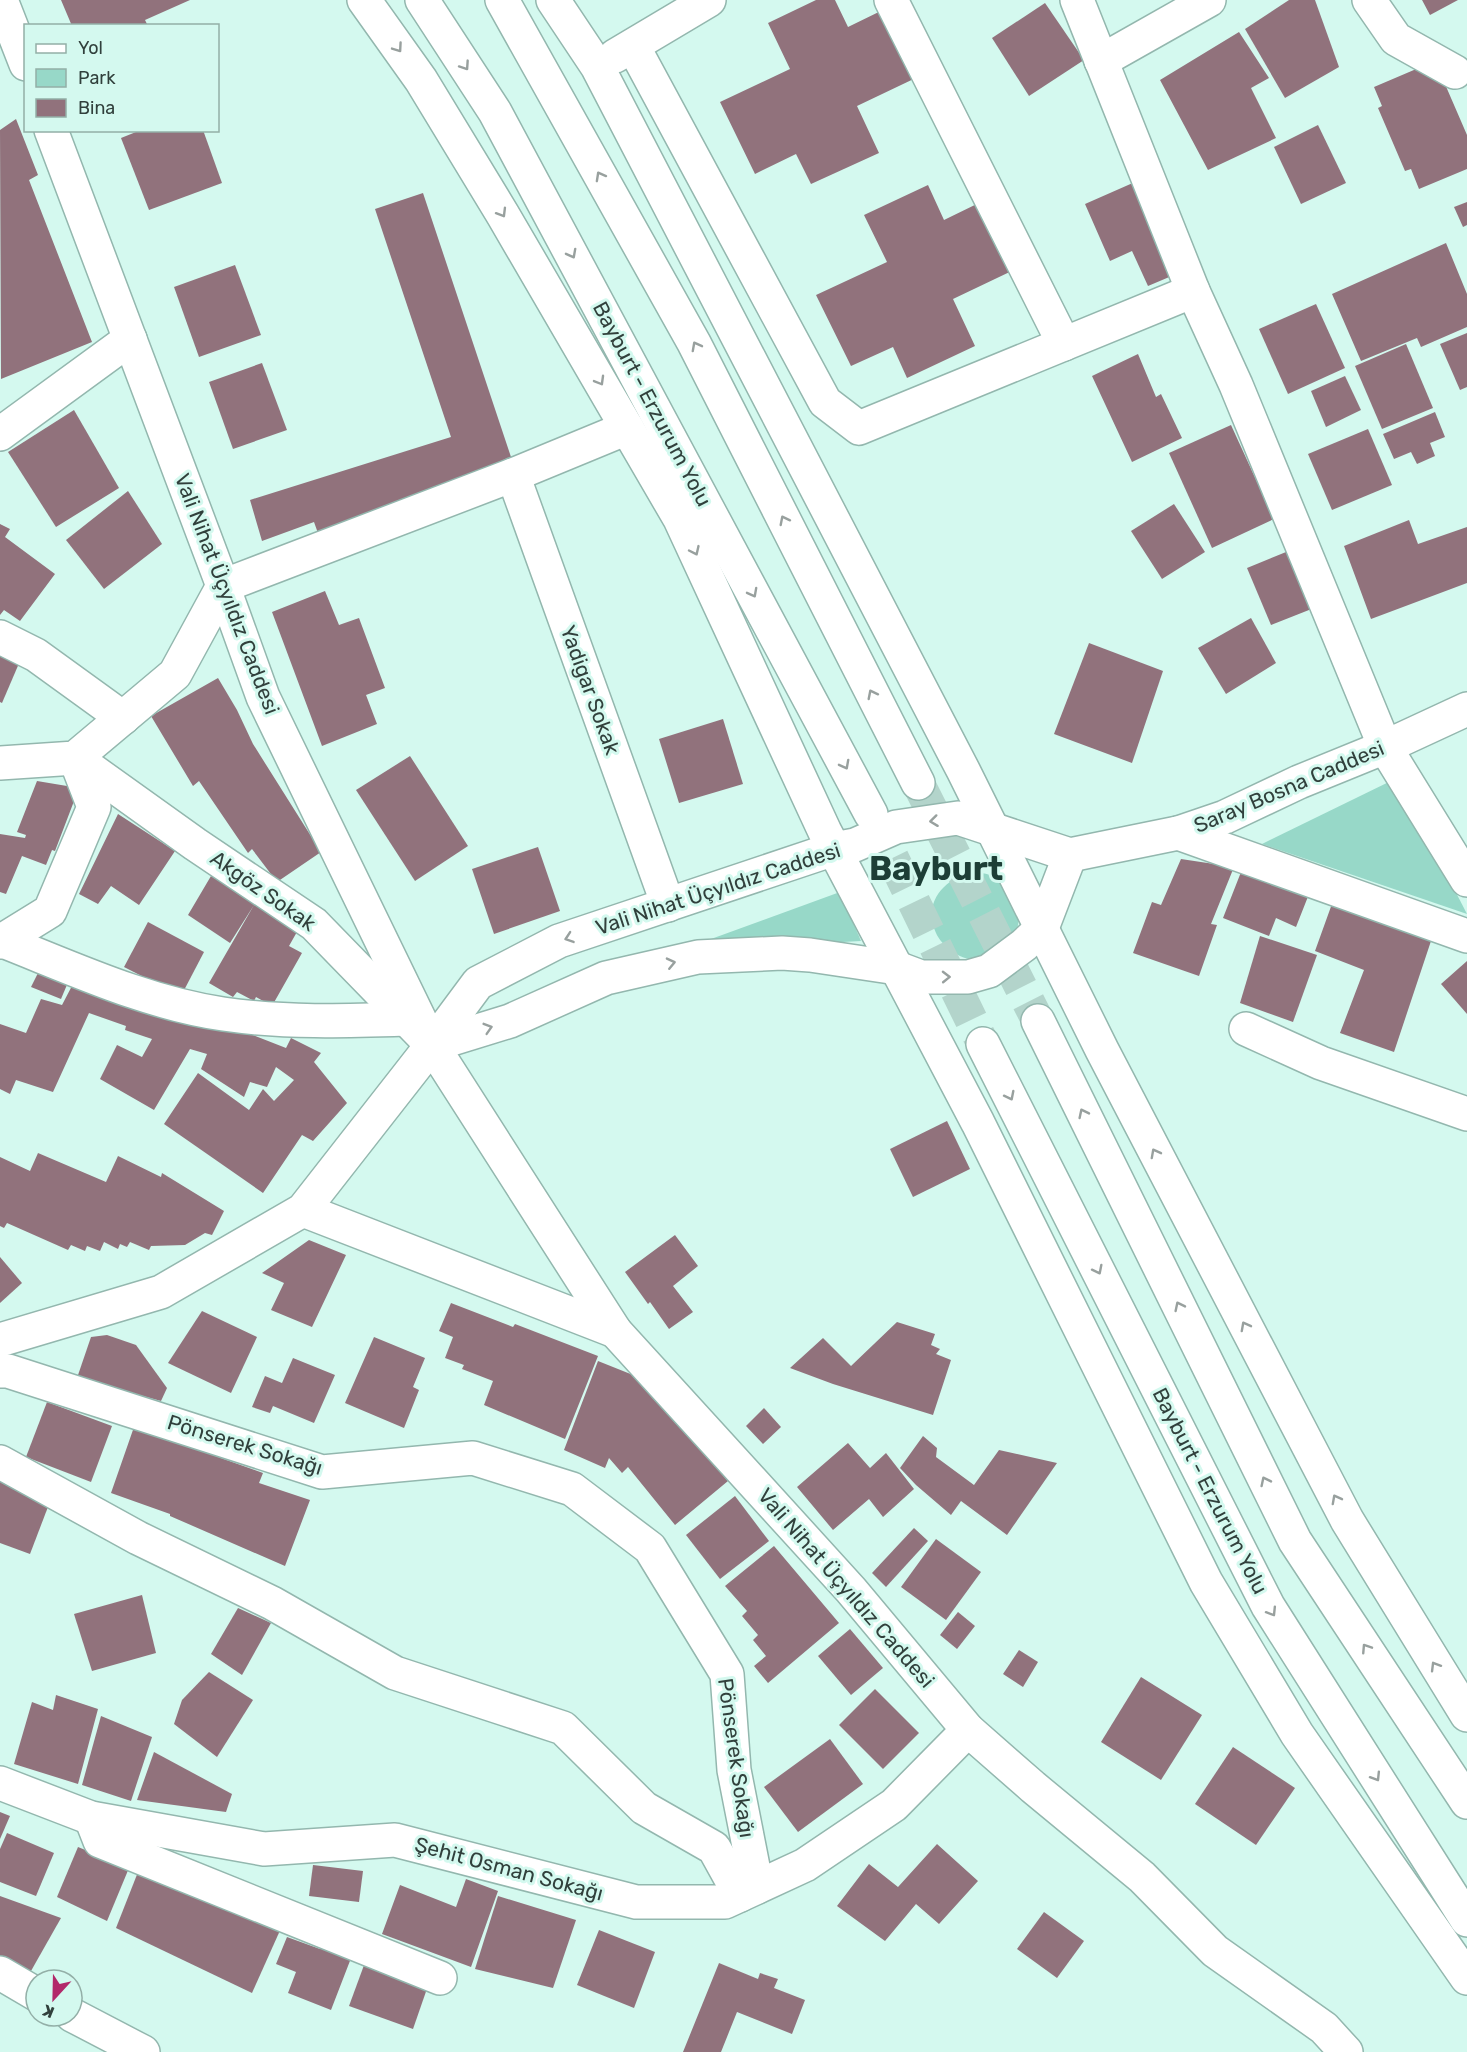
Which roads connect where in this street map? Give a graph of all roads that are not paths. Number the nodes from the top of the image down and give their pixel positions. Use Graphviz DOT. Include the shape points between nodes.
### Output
graph roads {
  1 [pos="1,0"];
  2 [pos="364,0"];
  3 [pos="422,0"];
  4 [pos="502,0"];
  5 [pos="553,0"];
  6 [pos="709,0"];
  7 [pos="891,0"];
  8 [pos="1077,0"];
  9 [pos="1209,0"];
  10 [pos="1369,0"];
  11 [pos="633,46"];
  12 [pos="24,59"];
  13 [pos="1101,60"];
  14 [pos="597,66"];
  15 [pos="1463,78"];
  16 [pos="52,132"];
  17 [pos="1193,291"];
  18 [pos="130,339"];
  19 [pos="1064,344"];
  20 [pos="627,428"];
  21 [pos="0,434"];
  22 [pos="513,475"];
  23 [pos="223,586"];
  24 [pos="0,637"];
  25 [pos="1467,708"];
  26 [pos="123,717"];
  27 [pos="1384,747"];
  28 [pos="75,758"];
  29 [pos="0,764"];
  30 [pos="918,783"];
  31 [pos="871,814"];
  32 [pos="992,828"];
  33 [pos="1178,833"];
  34 [pos="834,849"];
  35 [pos="1070,855"];
  36 [pos="1467,880"];
  37 [pos="668,905"];
  38 [pos="1042,928"];
  39 [pos="1467,936"];
  40 [pos="1,942"];
  41 [pos="897,968"];
  42 [pos="406,1019"];
  43 [pos="1038,1021"];
  44 [pos="1246,1029"];
  45 [pos="983,1044"];
  46 [pos="432,1045"];
  47 [pos="1467,1114"];
  48 [pos="303,1210"];
  49 [pos="615,1331"];
  50 [pos="0,1340"];
  51 [pos="0,1371"];
  52 [pos="0,1462"];
  53 [pos="1467,1715"];
  54 [pos="968,1730"];
  55 [pos="0,1782"];
  56 [pos="1467,1802"];
  57 [pos="91,1818"];
  58 [pos="749,1891"];
  59 [pos="1467,1920"];
  60 [pos="0,1973"];
  61 [pos="440,1978"];
  62 [pos="1467,1978"];
  63 [pos="24,1987"];
  64 [pos="84,2021"];
  65 [pos="143,2052"];
  66 [pos="1346,2052"];
  1 -- 12 [label="main road"];
  2 -- 20 [label="main road, one-way" via="427,89"];
  3 -- 31 [label="main road, Bayburt - Erzurum Yolu, one-way" via="495,112"];
  30 -- 4 [label="main road, one-way" via="694,343"];
  5 -- 14 [label="main road"];
  6 -- 11 [label="main road"];
  7 -- 19 [label="main road"];
  8 -- 13 [label="main road"];
  9 -- 13 [label="main road"];
  10 -- 15 [label="main road" via="1396,39"];
  11 -- 14 [label="main road"];
  11 -- 19 [label="main road" via="825,402 859,428"];
  13 -- 17 [label="main road"];
  14 -- 32 [label="main road"];
  16 -- 18 [label="main road, Vali Nihat Üçyıldız Caddesi"];
  17 -- 19 [label="main road"];
  17 -- 27 [label="main road" via="1236,385"];
  18 -- 21 [label="main road"];
  18 -- 23 [label="main road, Vali Nihat Üçyıldız Caddesi"];
  20 -- 22 [label="main road"];
  20 -- 34 [label="main road, one-way" via="680,519"];
  22 -- 23 [label="main road"];
  22 -- 37 [label="main road, Yadigar Sokak"];
  23 -- 26 [label="main road" via="175,674"];
  23 -- 46 [label="main road, Vali Nihat Üçyıldız Caddesi" via="263,697"];
  24 -- 26 [label="main road" via="36,655"];
  25 -- 27 [label="main road, Saray Bosna Caddesi"];
  26 -- 28 [label="main road"];
  27 -- 33 [label="main road, Saray Bosna Caddesi" via="1225,817"];
  27 -- 36 [label="main road"];
  28 -- 29 [label="main road"];
  28 -- 40 [label="main road" via="94,807 50,911"];
  28 -- 42 [label="main road, Akgöz Sokak" via="314,924"];
  32 -- 34 [label="main road, Vali Nihat Üçyıldız Caddesi, one-way" via="958,818 918,823"];
  32 -- 35 [label="main road, Vali Nihat Üçyıldız Caddesi"];
  32 -- 38 [label="main road"];
  33 -- 35 [label="main road, Saray Bosna Caddesi"];
  33 -- 39 [label="main road"];
  34 -- 37 [label="main road, Vali Nihat Üçyıldız Caddesi"];
  34 -- 41 [label="main road"];
  35 -- 38 [label="main road"];
  37 -- 46 [label="main road, Vali Nihat Üçyıldız Caddesi, one-way" via="559,941 478,983"];
  41 -- 38 [label="main road, one-way" via="921,977 968,977 989,971"];
  53 -- 38 [label="main road, one-way" via="1347,1520"];
  40 -- 42 [label="main road" via="163,1001 224,1014 314,1022"];
  46 -- 41 [label="main road, one-way" via="510,1021 606,978 698,957 782,953"];
  41 -- 62 [label="main road" via="989,1144 1206,1582 1297,1734"];
  42 -- 46 [label="main road, Akgöz Sokak"];
  56 -- 43 [label="main road, one-way" via="1295,1541"];
  44 -- 47 [label="main road" via="1320,1062"];
  45 -- 59 [label="main road, Bayburt - Erzurum Yolu, one-way" via="1268,1606"];
  46 -- 48 [label="main road"];
  46 -- 49 [label="main road, Vali Nihat Üçyıldız Caddesi"];
  48 -- 49 [label="main road"];
  48 -- 50 [label="main road" via="161,1292"];
  49 -- 54 [label="main road, Vali Nihat Üçyıldız Caddesi" via="851,1590"];
  51 -- 58 [label="main road, Pönserek Sokağı" via="322,1472 473,1458 572,1489 650,1548 726,1674"];
  52 -- 58 [label="main road" via="138,1538 272,1603 395,1673 563,1728 644,1808 714,1848"];
  54 -- 58 [label="main road, Şehit Osman Sokağı" via="894,1805 805,1865"];
  54 -- 66 [label="main road, Vali Nihat Üçyıldız Caddesi" via="1142,1877 1215,1951 1324,2028"];
  55 -- 57 [label="main road, Şehit Osman Sokağı"];
  57 -- 58 [label="main road, Şehit Osman Sokağı" via="264,1849 395,1840 636,1902 725,1902"];
  57 -- 61 [label="main road" via="100,1841"];
  60 -- 63 [label="main road"];
  64 -- 65 [label="main road"];
}
